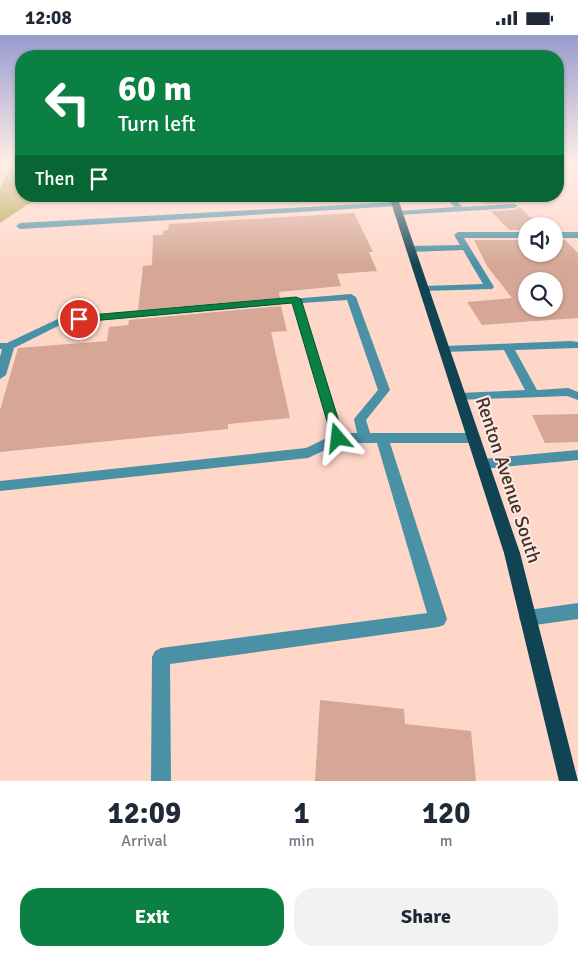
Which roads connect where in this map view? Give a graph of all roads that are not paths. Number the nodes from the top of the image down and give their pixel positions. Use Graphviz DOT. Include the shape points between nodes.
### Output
graph roads {
  1 [pos="351,202"];
  2 [pos="454,202"];
  3 [pos="396,204"];
  4 [pos="353,206"];
  5 [pos="514,206"];
  6 [pos="460,210"];
  7 [pos="20,226"];
  8 [pos="518,235"];
  9 [pos="563,235"];
  10 [pos="578,235"];
  11 [pos="466,247"];
  12 [pos="411,249"];
  13 [pos="424,289"];
  14 [pos="296,299"];
  15 [pos="578,345"];
  16 [pos="4,346"];
  17 [pos="508,347"];
  18 [pos="444,349"];
  19 [pos="0,375"];
  20 [pos="533,394"];
  21 [pos="460,397"];
  22 [pos="578,397"];
  23 [pos="338,438"];
  24 [pos="364,438"];
  25 [pos="382,438"];
  26 [pos="474,438"];
  27 [pos="578,455"];
  28 [pos="482,464"];
  29 [pos="0,486"];
  30 [pos="578,611"];
  31 [pos="528,618"];
  32 [pos="161,781"];
  33 [pos="569,781"];
  1 -- 4 [label="lane"];
  2 -- 6 [label="lane"];
  3 -- 4 [label="lane"];
  3 -- 6 [label="lane"];
  3 -- 12 [label="main road, Renton Avenue South"];
  4 -- 7 [label="lane"];
  5 -- 6 [label="lane"];
  8 -- 11 [label="lane" via="458,235"];
  9 -- 10 [label="lane"];
  11 -- 12 [label="lane"];
  11 -- 13 [label="lane" via="489,287"];
  12 -- 13 [label="main road, Renton Avenue South"];
  13 -- 18 [label="main road, Renton Avenue South"];
  14 -- 16 [label="lane" via="60,321"];
  14 -- 23 [label="lane"];
  14 -- 24 [label="lane" via="350,297 384,390 360,419"];
  15 -- 17 [label="lane"];
  16 -- 19 [label="lane"];
  17 -- 18 [label="lane"];
  17 -- 20 [label="lane"];
  18 -- 21 [label="main road, Renton Avenue South"];
  20 -- 21 [label="lane"];
  20 -- 22 [label="lane" via="568,392"];
  21 -- 26 [label="main road, Renton Avenue South"];
  23 -- 24 [label="lane"];
  23 -- 29 [label="lane" via="308,453"];
  24 -- 25 [label="lane"];
  25 -- 26 [label="lane"];
  25 -- 32 [label="lane" via="438,619 161,657"];
  26 -- 28 [label="main road, Renton Avenue South"];
  27 -- 28 [label="lane"];
  28 -- 31 [label="main road, Renton Avenue South" via="512,553"];
  30 -- 31 [label="lane"];
  31 -- 33 [label="main road, Renton Avenue South"];
}
